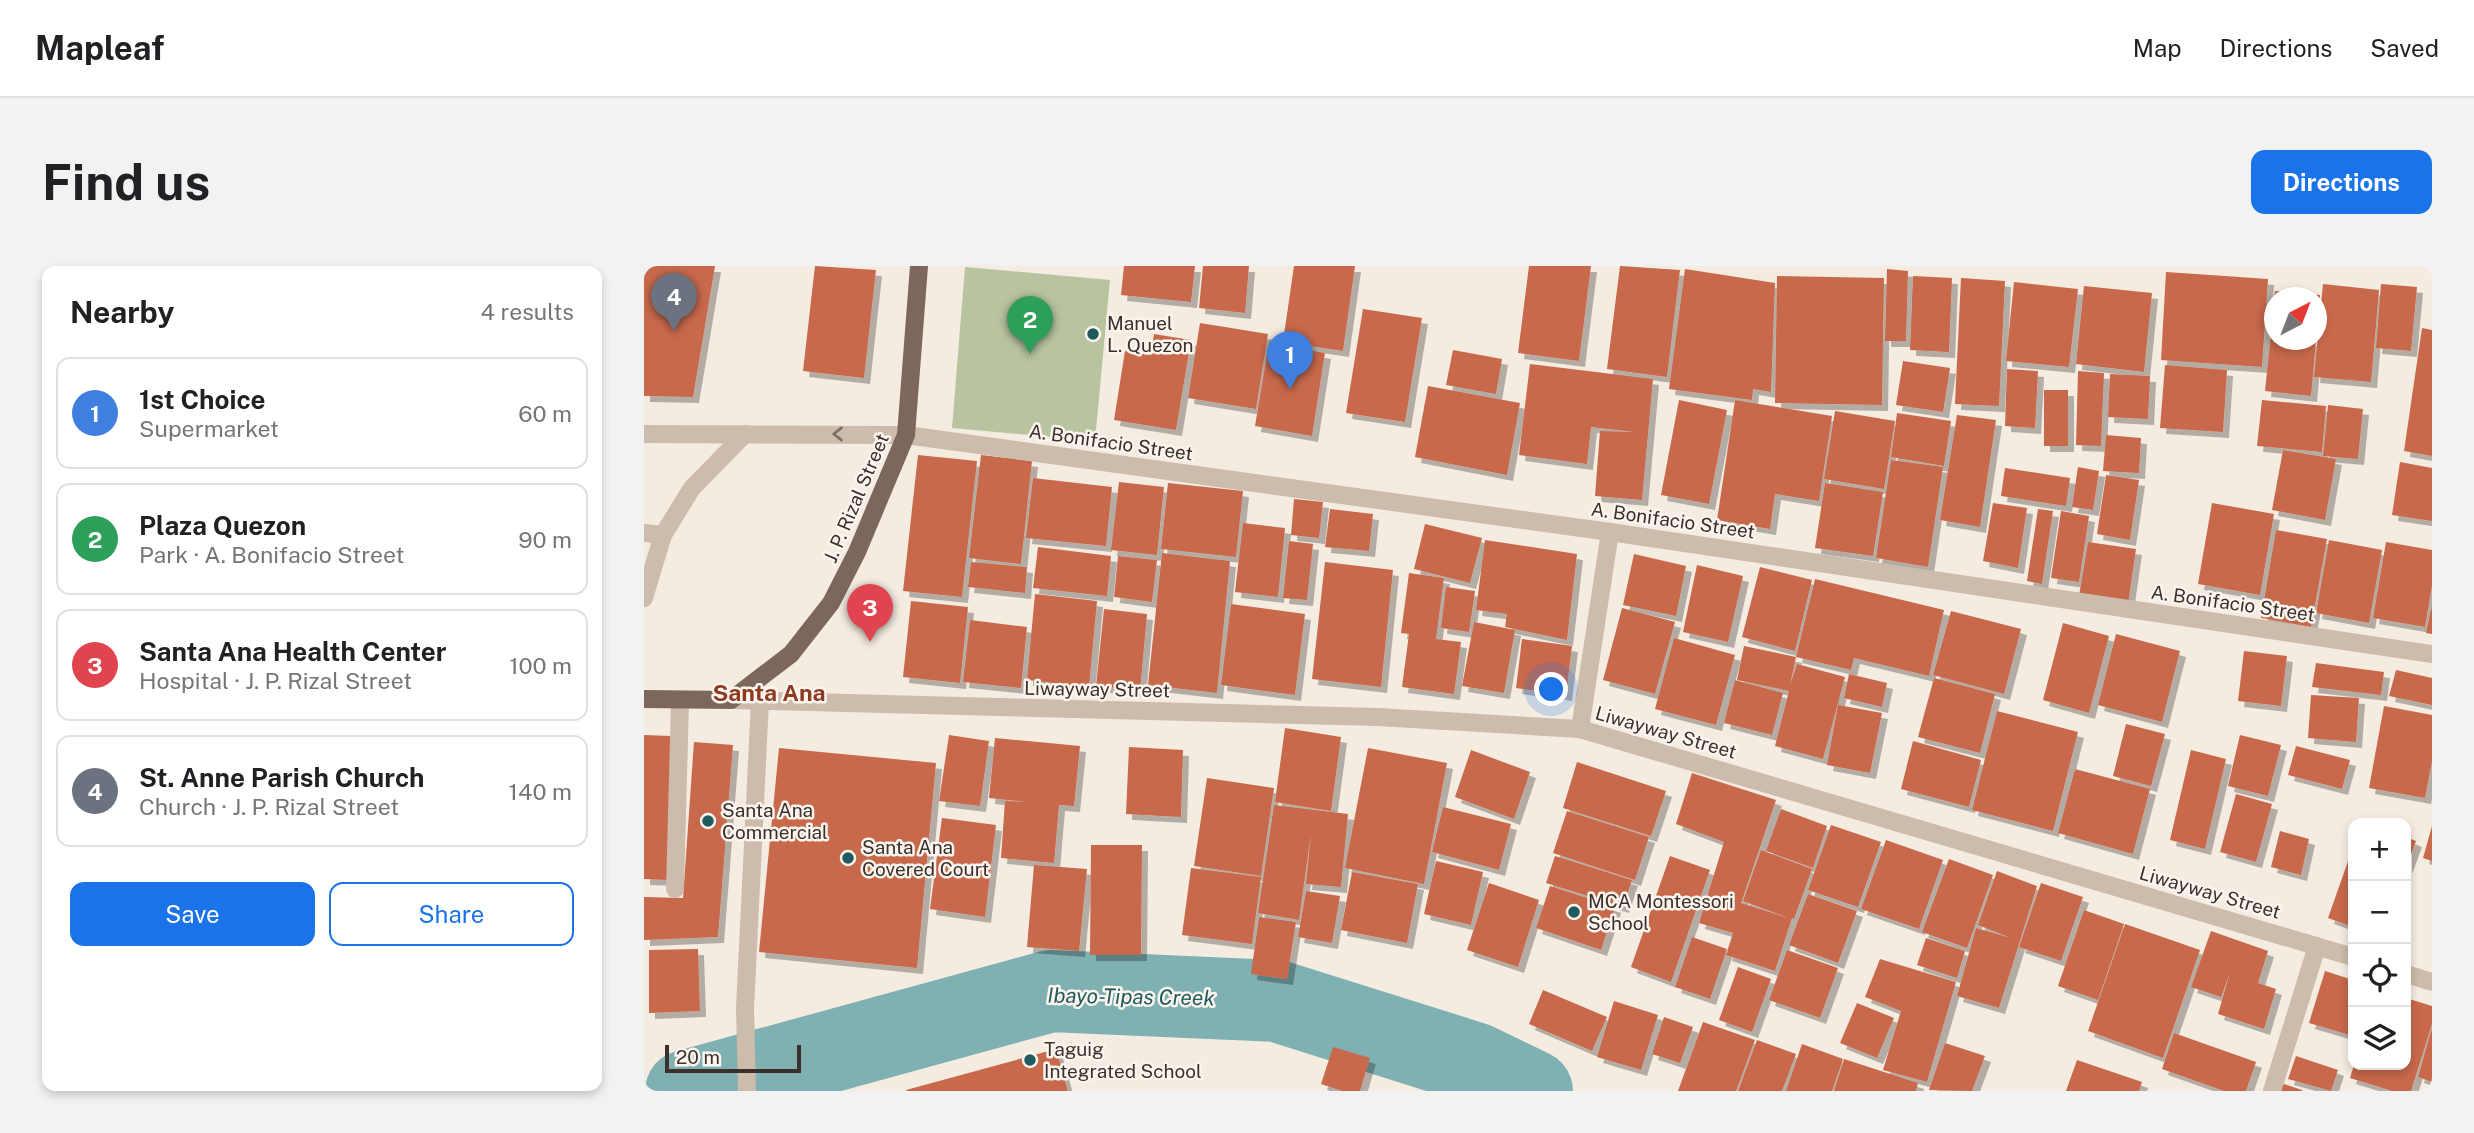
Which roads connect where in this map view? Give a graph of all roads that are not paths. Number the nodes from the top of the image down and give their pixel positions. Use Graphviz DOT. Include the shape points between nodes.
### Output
graph roads {
  1 [pos="919,266"];
  2 [pos="644,434"];
  3 [pos="745,434"];
  4 [pos="906,435"];
  5 [pos="1611,532"];
  6 [pos="644,533"];
  7 [pos="663,535"];
  8 [pos="644,598"];
  9 [pos="2432,654"];
  10 [pos="644,699"];
  11 [pos="731,700"];
  12 [pos="680,701"];
  13 [pos="760,701"];
  14 [pos="1580,729"];
  15 [pos="675,889"];
  16 [pos="2317,946"];
  17 [pos="2348,955"];
  18 [pos="2411,976"];
  19 [pos="2432,982"];
  20 [pos="747,1091"];
  21 [pos="2272,1091"];
  1 -- 4 [label="main road, J. P. Rizal Street"];
  2 -- 3 [label="street, A. Bonifacio Street"];
  4 -- 3 [label="street, A. Bonifacio Street, one-way"];
  3 -- 7 [label="street" via="692,488"];
  4 -- 5 [label="street, A. Bonifacio Street"];
  4 -- 11 [label="main road, J. P. Rizal Street" via="831,603 791,654"];
  5 -- 9 [label="street, A. Bonifacio Street"];
  5 -- 14 [label="street"];
  6 -- 7 [label="street"];
  7 -- 8 [label="street"];
  10 -- 12 [label="main road"];
  11 -- 12 [label="main road"];
  11 -- 13 [label="street, Liwayway Street"];
  12 -- 15 [label="street"];
  13 -- 14 [label="street, Liwayway Street" via="1377,717"];
  13 -- 20 [label="street" via="745,1008"];
  14 -- 16 [label="street, Liwayway Street"];
  16 -- 17 [label="street, Liwayway Street"];
  16 -- 21 [label="street"];
  18 -- 19 [label="street"];
}
